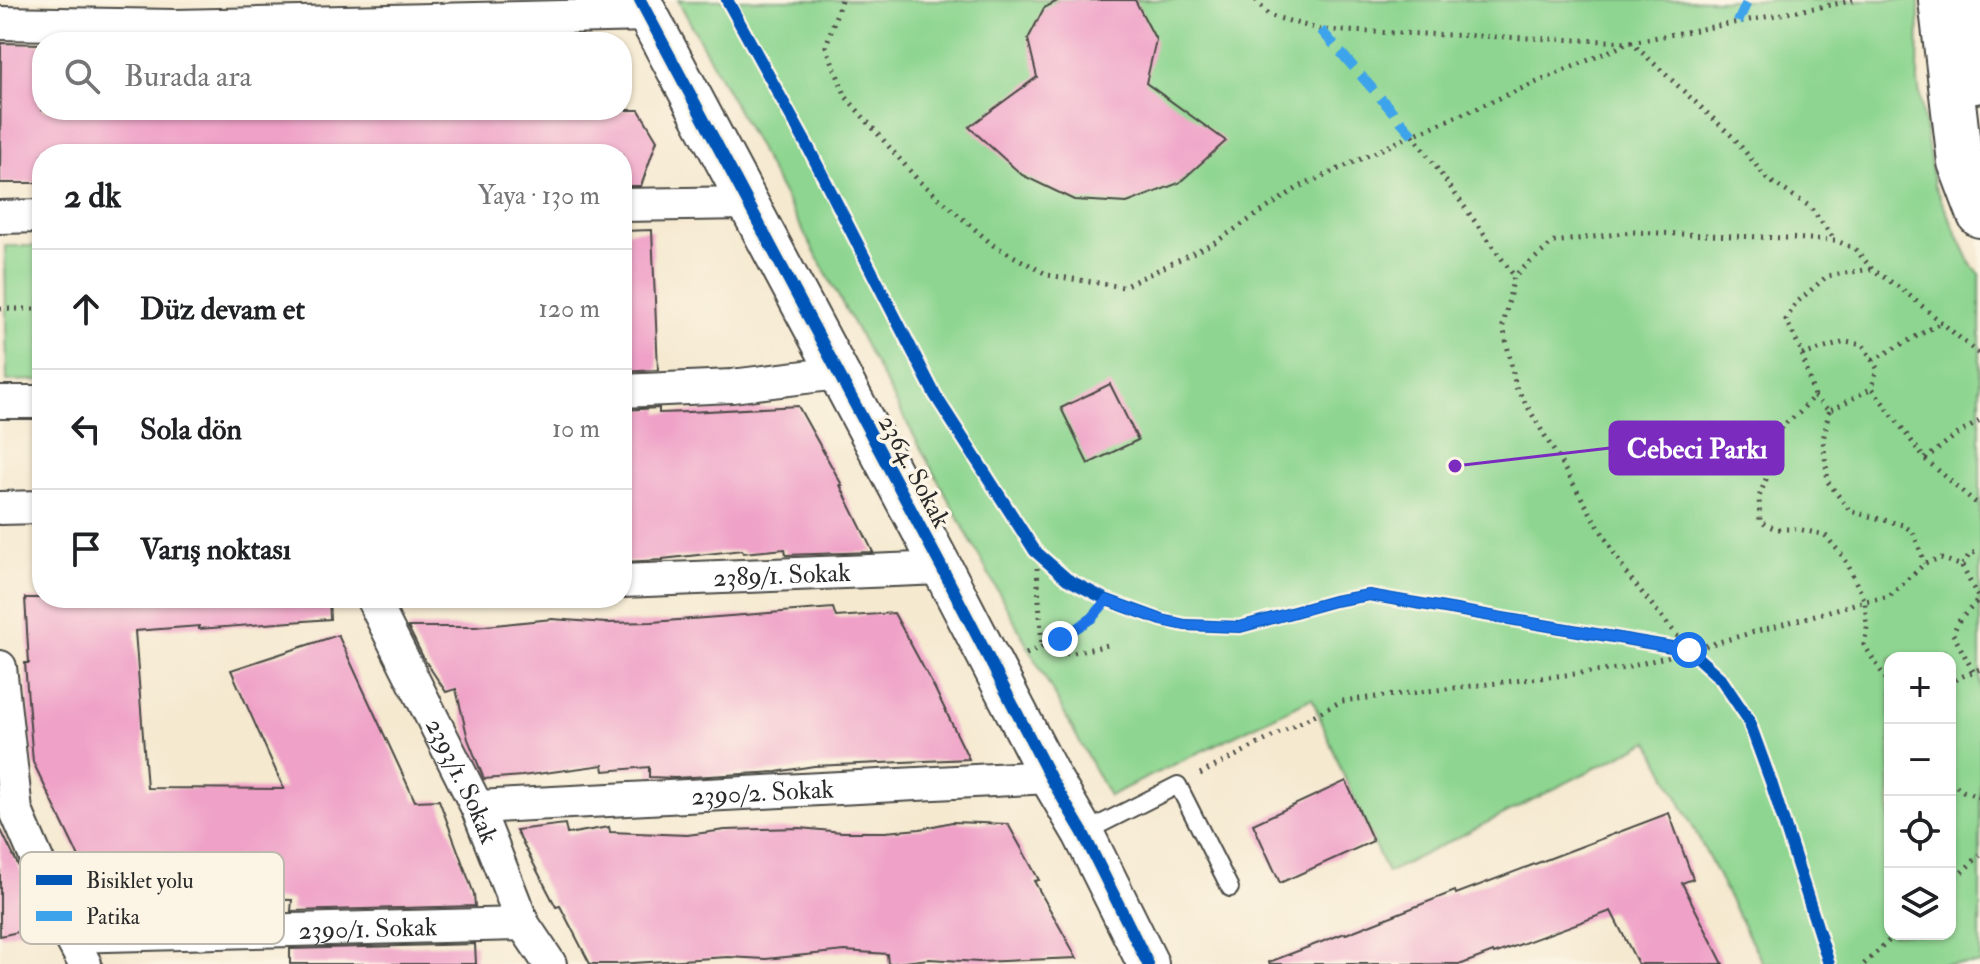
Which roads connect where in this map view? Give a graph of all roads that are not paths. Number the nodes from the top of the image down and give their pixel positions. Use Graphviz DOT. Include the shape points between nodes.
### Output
graph roads {
  1 [pos="1941,0"];
  2 [pos="1974,0"];
  3 [pos="644,8"];
  4 [pos="175,13"];
  5 [pos="0,23"];
  6 [pos="1980,143"];
  7 [pos="748,203"];
  8 [pos="632,205"];
  9 [pos="1980,215"];
  10 [pos="32,216"];
  11 [pos="0,217"];
  12 [pos="838,373"];
  13 [pos="632,391"];
  14 [pos="0,402"];
  15 [pos="32,402"];
  16 [pos="32,507"];
  17 [pos="0,508"];
  18 [pos="942,568"];
  19 [pos="632,581"];
  20 [pos="377,608"];
  21 [pos="0,667"];
  22 [pos="1050,777"];
  23 [pos="477,807"];
  24 [pos="8,811"];
  25 [pos="1083,833"];
  26 [pos="29,852"];
  27 [pos="1230,888"];
  28 [pos="523,924"];
  29 [pos="284,938"];
  30 [pos="181,944"];
  31 [pos="78,950"];
  32 [pos="550,964"];
  33 [pos="1148,964"];
  1 -- 9 [label="main road" via="1960,162"];
  2 -- 6 [label="main road"];
  3 -- 4 [label="street"];
  3 -- 7 [label="street, 2364. Sokak"];
  4 -- 5 [label="street"];
  7 -- 8 [label="street"];
  7 -- 12 [label="street, 2364. Sokak"];
  10 -- 11 [label="street"];
  12 -- 13 [label="street"];
  12 -- 18 [label="street, 2364. Sokak"];
  14 -- 15 [label="street"];
  16 -- 17 [label="street"];
  18 -- 19 [label="street, 2389/1. Sokak"];
  18 -- 22 [label="street, 2364. Sokak"];
  20 -- 23 [label="street, 2393/1. Sokak"];
  21 -- 24 [label="street"];
  22 -- 23 [label="street, 2390/2. Sokak"];
  22 -- 25 [label="street, 2364. Sokak"];
  23 -- 28 [label="street, 2393/1. Sokak"];
  24 -- 26 [label="street"];
  25 -- 27 [label="lane" via="1178,785"];
  25 -- 33 [label="street, 2364. Sokak"];
  28 -- 29 [label="street, 2390/1. Sokak"];
  28 -- 32 [label="street, 2393/1. Sokak"];
  30 -- 31 [label="street, 2390/1. Sokak"];
}
